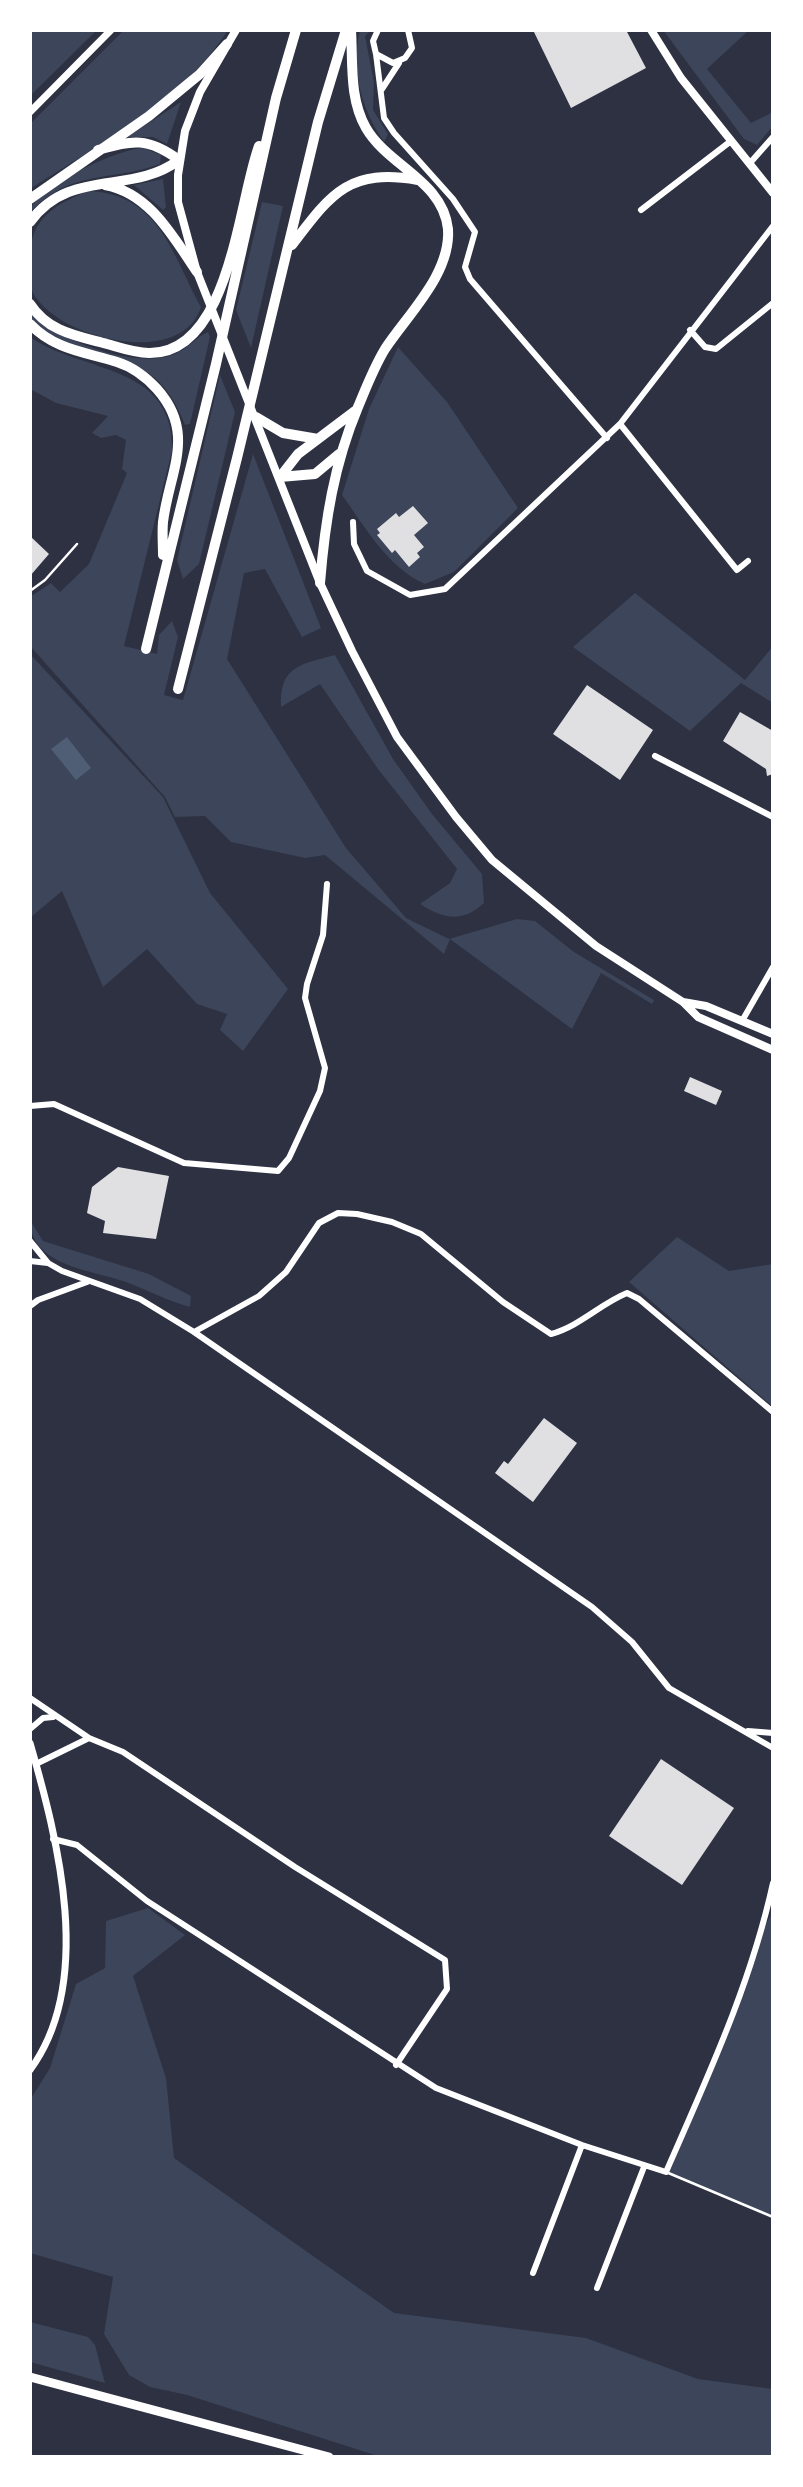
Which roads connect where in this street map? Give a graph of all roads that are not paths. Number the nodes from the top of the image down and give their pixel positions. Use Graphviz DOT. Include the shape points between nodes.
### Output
graph roads {
  1 [pos="111,30"];
  2 [pos="236,30"];
  3 [pos="296,30"];
  4 [pos="348,30"];
  5 [pos="378,30"];
  6 [pos="408,30"];
  7 [pos="651,30"];
  8 [pos="227,44"];
  9 [pos="376,54"];
  10 [pos="400,62"];
  11 [pos="380,94"];
  12 [pos="276,97"];
  13 [pos="30,112"];
  14 [pos="773,136"];
  15 [pos="732,141"];
  16 [pos="98,150"];
  17 [pos="179,159"];
  18 [pos="750,163"];
  19 [pos="421,181"];
  20 [pos="99,184"];
  21 [pos="773,193"];
  22 [pos="30,199"];
  23 [pos="641,210"];
  24 [pos="30,222"];
  25 [pos="773,226"];
  26 [pos="288,250"];
  27 [pos="197,272"];
  28 [pos="30,303"];
  29 [pos="773,303"];
  30 [pos="30,324"];
  31 [pos="690,330"];
  32 [pos="357,409"];
  33 [pos="256,417"];
  34 [pos="620,424"];
  35 [pos="607,438"];
  36 [pos="317,439"];
  37 [pos="341,453"];
  38 [pos="280,477"];
  39 [pos="353,522"];
  40 [pos="77,544"];
  41 [pos="748,561"];
  42 [pos="163,574"];
  43 [pos="320,583"];
  44 [pos="30,591"];
  45 [pos="146,649"];
  46 [pos="178,689"];
  47 [pos="655,757"];
  48 [pos="773,817"];
  49 [pos="327,884"];
  50 [pos="773,967"];
  51 [pos="683,1002"];
  52 [pos="742,1021"];
  53 [pos="773,1034"];
  54 [pos="773,1050"];
  55 [pos="30,1106"];
  56 [pos="30,1241"];
  57 [pos="30,1261"];
  58 [pos="48,1263"];
  59 [pos="87,1282"];
  60 [pos="30,1298"];
  61 [pos="38,1300"];
  62 [pos="30,1307"];
  63 [pos="194,1332"];
  64 [pos="773,1412"];
  65 [pos="30,1698"];
  66 [pos="55,1717"];
  67 [pos="30,1729"];
  68 [pos="740,1729"];
  69 [pos="773,1733"];
  70 [pos="89,1738"];
  71 [pos="30,1743"];
  72 [pos="773,1748"];
  73 [pos="36,1764"];
  74 [pos="53,1839"];
  75 [pos="773,1883"];
  76 [pos="396,2065"];
  77 [pos="30,2070"];
  78 [pos="582,2145"];
  79 [pos="644,2167"];
  80 [pos="666,2172"];
  81 [pos="773,2217"];
  82 [pos="533,2273"];
  83 [pos="597,2288"];
  84 [pos="30,2377"];
  85 [pos="329,2457"];
  1 -- 13 [label="street"];
  2 -- 8 [label="main road"];
  3 -- 12 [label="highway"];
  4 -- 19 [label="highway" via="354,94 366,128 379,146"];
  4 -- 26 [label="highway" via="318,122"];
  5 -- 9 [label="street" via="373,41"];
  6 -- 10 [label="street" via="412,48"];
  7 -- 15 [label="main road" via="681,78"];
  8 -- 16 [label="highway" via="200,74"];
  8 -- 17 [label="main road" via="200,92 184,131"];
  9 -- 10 [label="street" via="386,62"];
  9 -- 11 [label="street"];
  10 -- 11 [label="street"];
  11 -- 35 [label="street" via="381,108 394,134 453,199 475,232 465,267 470,279"];
  12 -- 28 [label="highway" via="218,298 197,330 171,349 148,353 61,332"];
  12 -- 42 [label="highway"];
  14 -- 18 [label="street"];
  15 -- 18 [label="main road"];
  15 -- 23 [label="street"];
  16 -- 17 [label="highway" via="146,142"];
  16 -- 22 [label="highway"];
  17 -- 20 [label="highway" via="156,173"];
  17 -- 27 [label="main road" via="178,202"];
  18 -- 21 [label="main road"];
  19 -- 26 [label="highway" via="382,175 356,180 320,207"];
  19 -- 32 [label="highway" via="443,208 448,229 446,253 439,271 384,352"];
  20 -- 24 [label="highway" via="66,191 40,208"];
  20 -- 27 [label="highway" via="120,188 143,201"];
  25 -- 31 [label="street"];
  26 -- 46 [label="highway"];
  27 -- 33 [label="main road"];
  29 -- 31 [label="street" via="716,349 705,347"];
  30 -- 42 [label="highway" via="68,350 118,362 141,374 166,399 174,415 178,460 163,522"];
  31 -- 34 [label="street"];
  32 -- 36 [label="highway"];
  32 -- 37 [label="highway"];
  33 -- 36 [label="highway" via="284,433"];
  33 -- 38 [label="main road"];
  34 -- 35 [label="street"];
  34 -- 41 [label="street" via="737,570"];
  35 -- 39 [label="street" via="445,589 410,595 367,571 354,544"];
  36 -- 38 [label="highway"];
  37 -- 38 [label="highway" via="315,474"];
  37 -- 43 [label="highway" via="324,529"];
  38 -- 43 [label="main road"];
  40 -- 44 [label="lane"];
  42 -- 45 [label="highway"];
  43 -- 51 [label="main road" via="397,737 492,860 596,946"];
  47 -- 48 [label="street"];
  49 -- 55 [label="street" via="323,935 305,998 324,1068 320,1091 289,1158 278,1171 184,1163 54,1104"];
  50 -- 52 [label="street"];
  51 -- 52 [label="main road"];
  51 -- 54 [label="main road" via="698,1017"];
  52 -- 53 [label="main road"];
  56 -- 58 [label="street"];
  57 -- 58 [label="street"];
  58 -- 59 [label="street"];
  59 -- 61 [label="street"];
  59 -- 63 [label="street" via="140,1298"];
  60 -- 61 [label="street"];
  61 -- 62 [label="street"];
  63 -- 64 [label="street" via="260,1296 292,1266 319,1223 338,1213 357,1214 421,1234 551,1335 570,1329 628,1293"];
  63 -- 68 [label="street" via="592,1607 632,1642 669,1689"];
  65 -- 66 [label="street"];
  66 -- 67 [label="street" via="43,1718"];
  66 -- 70 [label="street"];
  68 -- 69 [label="street"];
  68 -- 72 [label="street"];
  70 -- 73 [label="street"];
  70 -- 76 [label="street" via="123,1752 445,1960 447,1989"];
  71 -- 73 [label="street"];
  73 -- 74 [label="street"];
  74 -- 76 [label="street" via="77,1845 147,1901"];
  74 -- 77 [label="street" via="65,1917 64,1984 52,2031"];
  75 -- 80 [label="street" via="758,1947 725,2037"];
  76 -- 78 [label="street" via="436,2088"];
  78 -- 79 [label="street"];
  78 -- 82 [label="street"];
  79 -- 80 [label="street"];
  79 -- 83 [label="street"];
  80 -- 81 [label="lane"];
  84 -- 85 [label="main road"];
}
